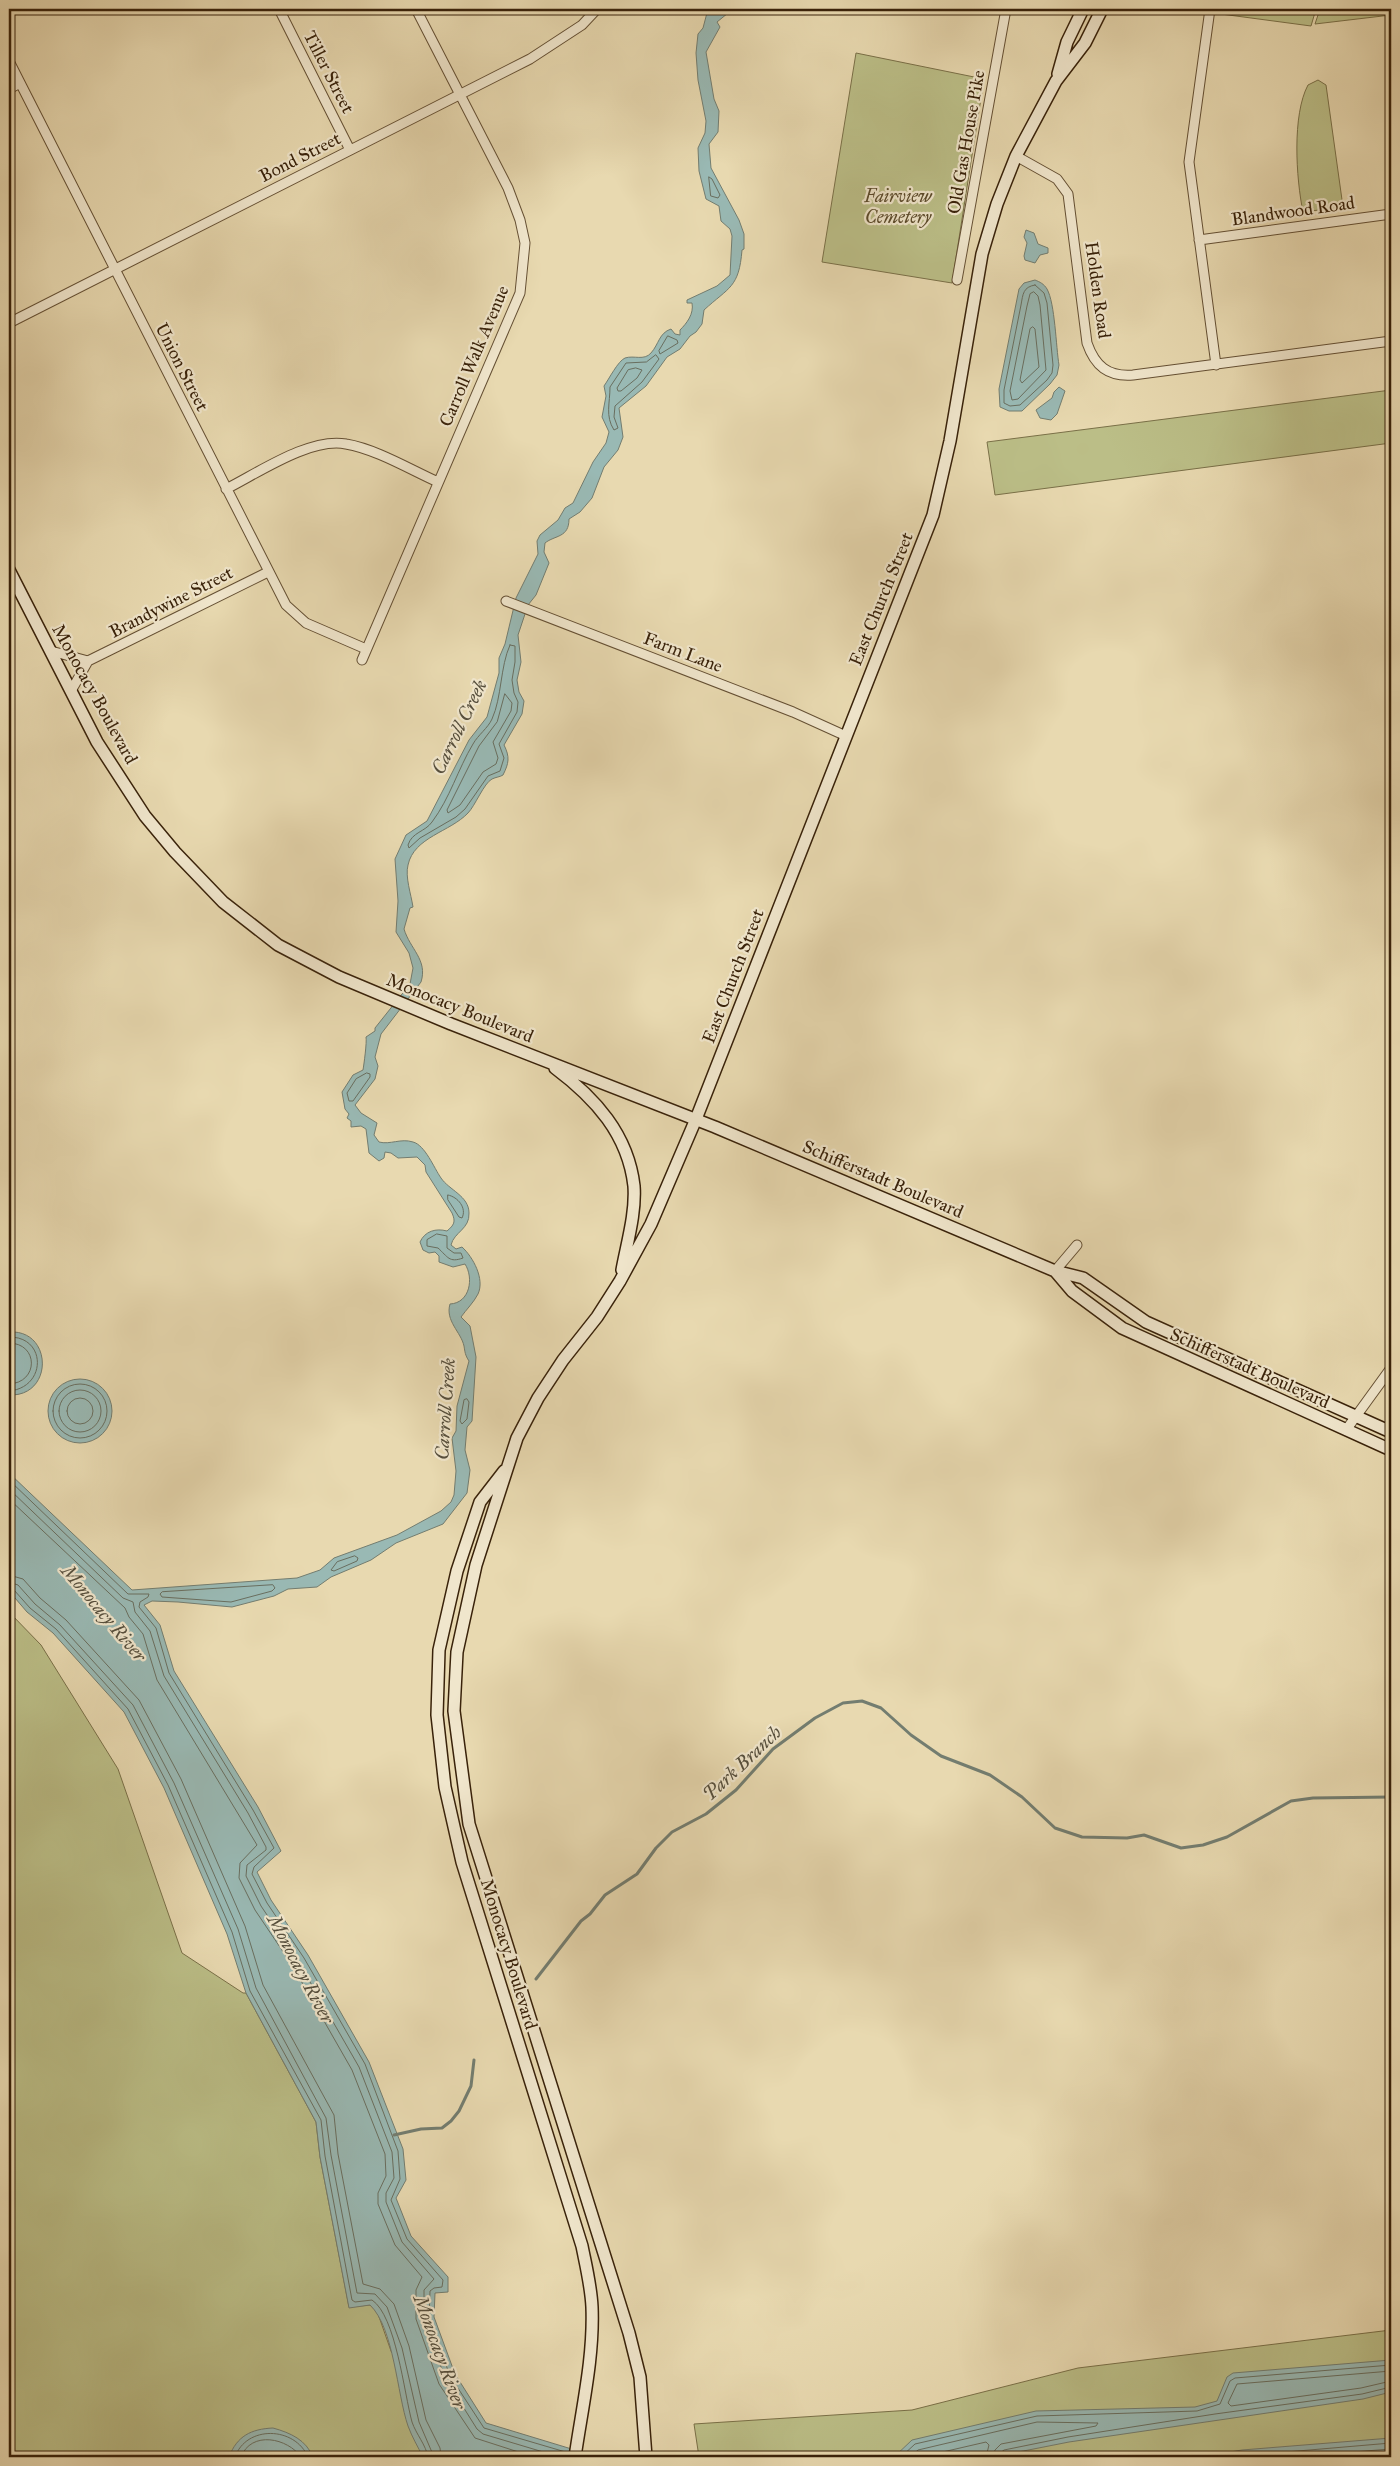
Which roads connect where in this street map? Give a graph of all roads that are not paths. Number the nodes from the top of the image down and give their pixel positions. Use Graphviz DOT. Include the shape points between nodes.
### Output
graph roads {
  1 [pos="279,9"];
  2 [pos="416,9"];
  3 [pos="597,9"];
  4 [pos="1006,9"];
  5 [pos="1083,9"];
  6 [pos="1102,9"];
  7 [pos="1210,9"];
  8 [pos="9,61"];
  9 [pos="1056,81"];
  10 [pos="20,83"];
  11 [pos="9,89"];
  12 [pos="460,94"];
  13 [pos="350,150"];
  14 [pos="1016,156"];
  15 [pos="1391,214"];
  16 [pos="1199,240"];
  17 [pos="114,270"];
  18 [pos="957,280"];
  19 [pos="9,323"];
  20 [pos="1391,342"];
  21 [pos="1216,365"];
  22 [pos="438,482"];
  23 [pos="226,489"];
  24 [pos="9,570"];
  25 [pos="268,572"];
  26 [pos="506,601"];
  27 [pos="366,649"];
  28 [pos="51,651"];
  29 [pos="362,660"];
  30 [pos="88,662"];
  31 [pos="71,692"];
  32 [pos="846,736"];
  33 [pos="546,1061"];
  34 [pos="696,1120"];
  35 [pos="1077,1245"];
  36 [pos="1055,1271"];
  37 [pos="620,1281"];
  38 [pos="1391,1368"];
  39 [pos="1355,1416"];
  40 [pos="1346,1430"];
  41 [pos="1391,1432"];
  42 [pos="1391,1450"];
  43 [pos="506,1468"];
  44 [pos="575,2457"];
  45 [pos="646,2457"];
  1 -- 13 [label="street, Tiller Street"];
  2 -- 12 [label="street, Carroll Walk Avenue"];
  3 -- 12 [label="street, Bond Street" via="582,24 530,59"];
  4 -- 18 [label="street, Old Gas House Pike"];
  5 -- 9 [label="main road, East Church Street"];
  6 -- 9 [label="main road, East Church Street" via="1085,43"];
  7 -- 16 [label="street" via="1189,150"];
  8 -- 10 [label="street, Union Street"];
  9 -- 14 [label="main road, East Church Street"];
  10 -- 11 [label="street"];
  10 -- 17 [label="street, Union Street"];
  12 -- 13 [label="street, Bond Street"];
  12 -- 22 [label="street, Carroll Walk Avenue" via="508,188 520,220 525,261 520,293"];
  13 -- 17 [label="street, Bond Street"];
  14 -- 21 [label="street, Holden Road" via="1057,179 1068,194 1088,343 1096,363 1125,376"];
  14 -- 32 [label="main road, East Church Street" via="982,254 950,441 933,515"];
  15 -- 16 [label="street, Blandwood Road"];
  16 -- 21 [label="street"];
  17 -- 19 [label="street, Bond Street"];
  17 -- 23 [label="street, Union Street"];
  20 -- 21 [label="street, Holden Road"];
  22 -- 23 [label="street" via="370,452 346,444 327,444 300,452"];
  22 -- 27 [label="street, Carroll Walk Avenue"];
  23 -- 25 [label="street, Union Street"];
  24 -- 28 [label="main road, Monocacy Boulevard"];
  25 -- 27 [label="street, Union Street" via="286,605 306,623"];
  25 -- 30 [label="street, Brandywine Street"];
  26 -- 32 [label="street, Farm Lane"];
  27 -- 29 [label="street, Carroll Walk Avenue"];
  28 -- 30 [label="street"];
  28 -- 31 [label="main road, Monocacy Boulevard"];
  30 -- 31 [label="street"];
  31 -- 33 [label="main road, Monocacy Boulevard" via="97,742 145,816 174,852 223,902 278,945 339,977"];
  32 -- 34 [label="main road, East Church Street"];
  33 -- 34 [label="main road, Monocacy Boulevard"];
  33 -- 37 [label="main road" via="606,1115 626,1153 634,1186"];
  34 -- 36 [label="main road, Schifferstadt Boulevard"];
  34 -- 37 [label="main road, Monocacy Boulevard" via="651,1224"];
  35 -- 36 [label="street"];
  36 -- 39 [label="main road, Schifferstadt Boulevard" via="1083,1278 1146,1322"];
  36 -- 40 [label="main road, Schifferstadt Boulevard" via="1072,1291 1122,1328"];
  37 -- 43 [label="main road, Monocacy Boulevard" via="538,1398"];
  38 -- 39 [label="street"];
  39 -- 40 [label="street"];
  39 -- 41 [label="main road, Schifferstadt Boulevard"];
  40 -- 42 [label="main road, Schifferstadt Boulevard"];
  43 -- 44 [label="main road, Monocacy Boulevard" via="480,1502 457,1571 439,1650 438,1716 445,1787 462,1862 582,2246 589,2278 591,2342"];
  43 -- 45 [label="main road, Monocacy Boulevard" via="476,1565 457,1652 454,1711 458,1757 474,1842 629,2333 640,2376"];
}
